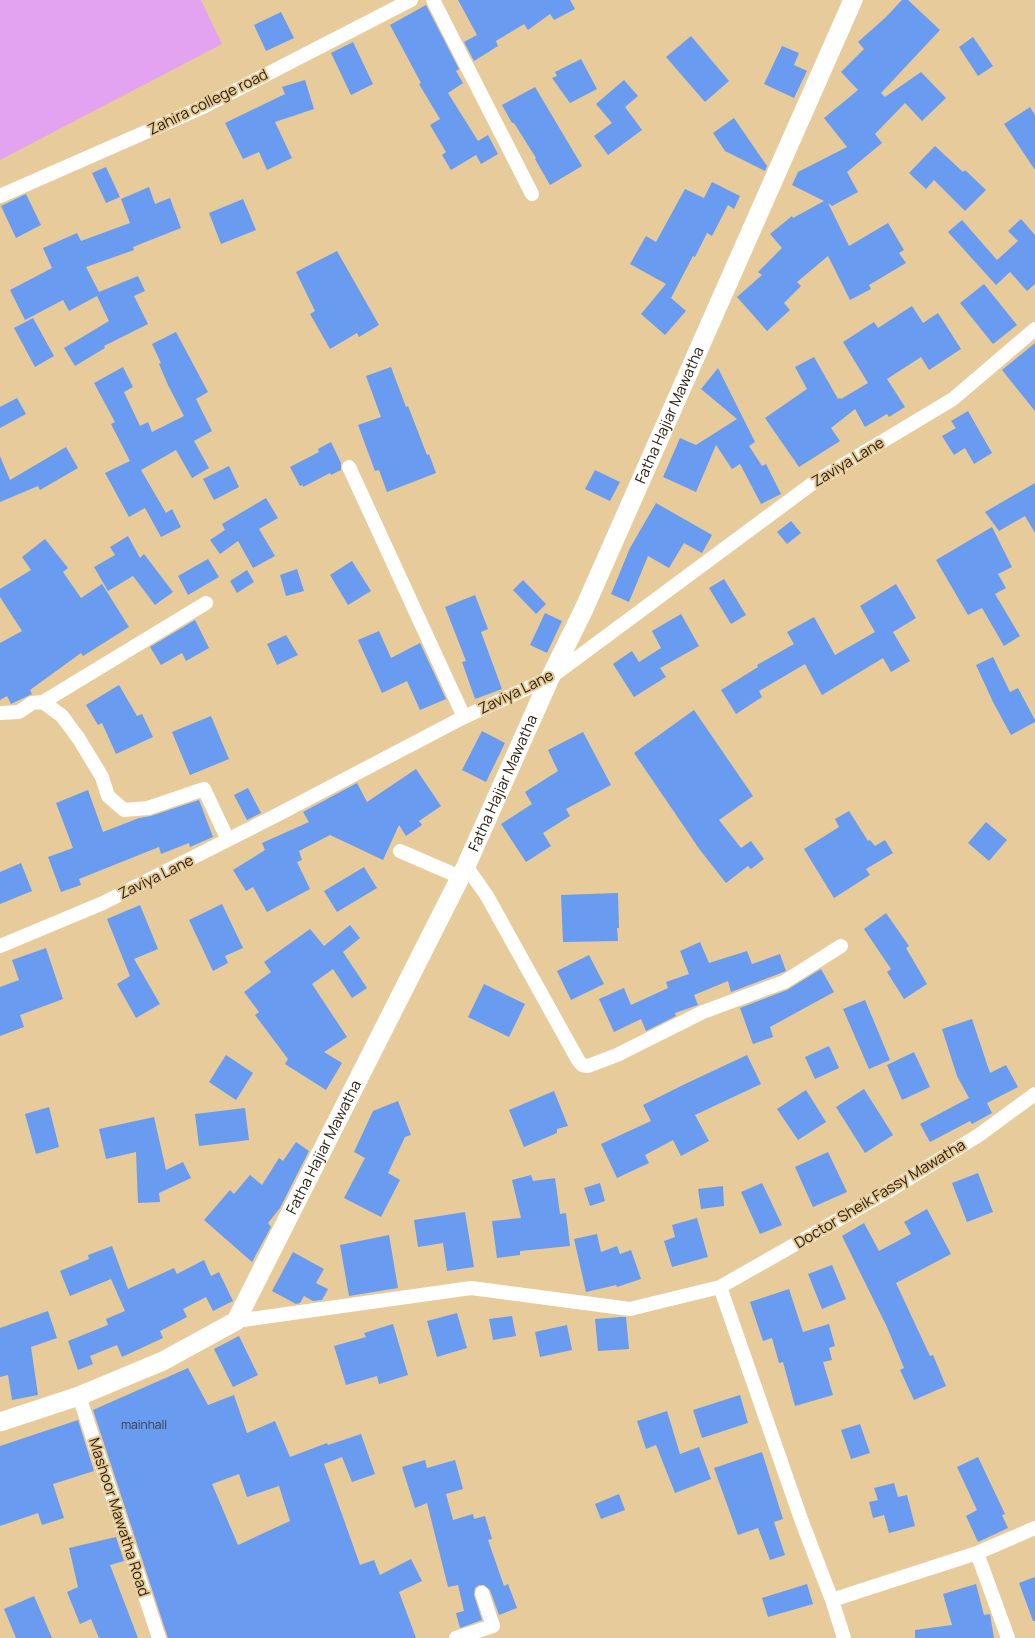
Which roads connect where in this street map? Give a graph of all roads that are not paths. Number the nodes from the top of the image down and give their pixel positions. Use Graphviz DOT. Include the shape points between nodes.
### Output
graph roads {
  1 [pos="411,0"];
  2 [pos="433,0"];
  3 [pos="853,0"];
  4 [pos="532,194"];
  5 [pos="0,196"];
  6 [pos="1035,329"];
  7 [pos="349,467"];
  8 [pos="206,604"];
  9 [pos="550,678"];
  10 [pos="43,702"];
  11 [pos="0,713"];
  12 [pos="464,717"];
  13 [pos="228,840"];
  14 [pos="400,851"];
  15 [pos="463,871"];
  16 [pos="0,946"];
  17 [pos="841,946"];
  18 [pos="1035,1094"];
  19 [pos="720,1287"];
  20 [pos="236,1322"];
  21 [pos="79,1396"];
  22 [pos="0,1422"];
  23 [pos="1035,1528"];
  24 [pos="977,1553"];
  25 [pos="482,1593"];
  26 [pos="832,1600"];
  27 [pos="159,1638"];
  28 [pos="456,1638"];
  29 [pos="844,1638"];
  30 [pos="1008,1638"];
  1 -- 5 [label="street, Zahira college road" via="205,106"];
  2 -- 4 [label="street"];
  3 -- 9 [label="street, Fatha Hajiar Mawatha" via="584,609"];
  6 -- 9 [label="street, Zaviya Lane" via="953,399 813,483"];
  7 -- 12 [label="street"];
  8 -- 10 [label="street"];
  9 -- 12 [label="street, Zaviya Lane"];
  9 -- 15 [label="street, Fatha Hajiar Mawatha"];
  10 -- 11 [label="street" via="32,703 19,712"];
  10 -- 13 [label="street" via="62,716 102,777 108,796 124,810 148,808 204,789"];
  12 -- 13 [label="street, Zaviya Lane"];
  13 -- 16 [label="street, Zaviya Lane" via="103,903"];
  14 -- 15 [label="street"];
  15 -- 17 [label="street" via="487,896 582,1065 588,1066 617,1055 703,1012 784,982"];
  15 -- 20 [label="street, Fatha Hajiar Mawatha"];
  18 -- 19 [label="street, Doctor Sheik Fassy Mawatha" via="979,1135 887,1192"];
  19 -- 20 [label="street, Doctor Sheik Fassy Mawatha" via="630,1309 471,1288"];
  19 -- 26 [label="street"];
  20 -- 21 [label="street" via="163,1361"];
  21 -- 22 [label="street"];
  21 -- 27 [label="street, Mashoor Mawatha Road"];
  23 -- 24 [label="street"];
  24 -- 26 [label="street"];
  24 -- 30 [label="street"];
  25 -- 28 [label="street" via="493,1626"];
  26 -- 29 [label="street"];
}
